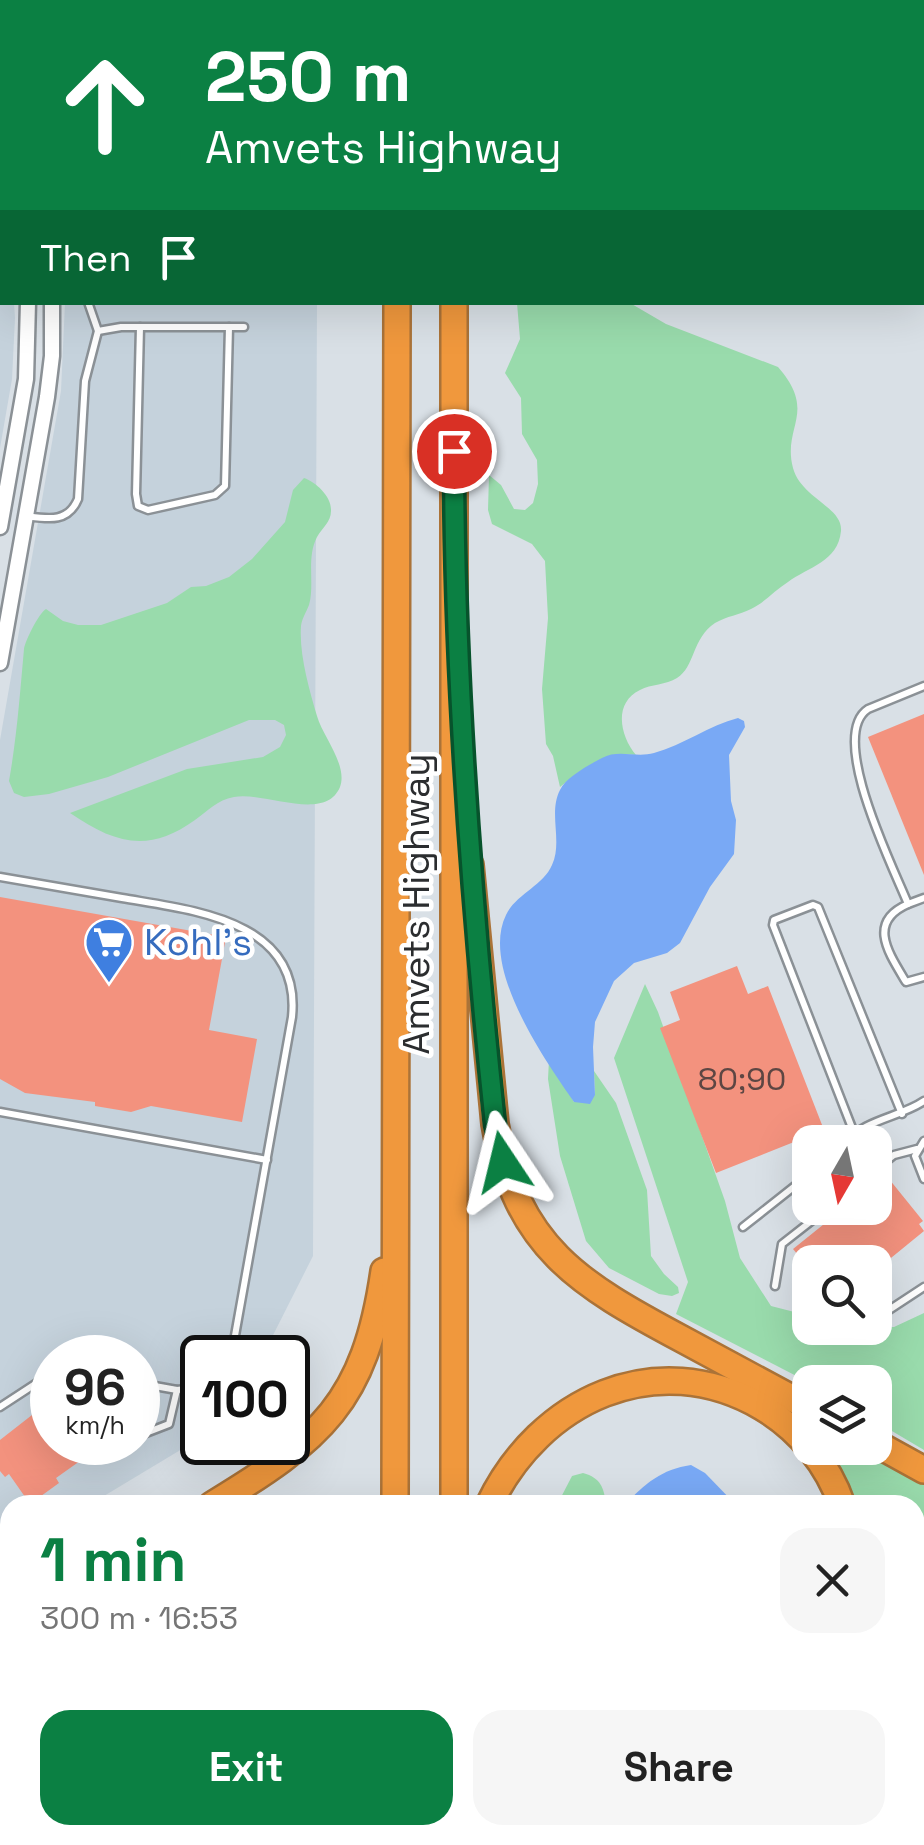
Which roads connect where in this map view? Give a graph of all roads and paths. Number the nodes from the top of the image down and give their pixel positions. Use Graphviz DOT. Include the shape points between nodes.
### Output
graph roads {
  1 [pos="28,305"];
  2 [pos="52,305"];
  3 [pos="89,305"];
  4 [pos="397,305"];
  5 [pos="454,305"];
  6 [pos="140,327"];
  7 [pos="228,327"];
  8 [pos="244,327"];
  9 [pos="98,331"];
  10 [pos="26,516"];
  11 [pos="0,528"];
  12 [pos="454,562"];
  13 [pos="0,663"];
  14 [pos="924,686"];
  15 [pos="0,876"];
  16 [pos="924,898"];
  17 [pos="908,904"];
  18 [pos="924,977"];
  19 [pos="396,1097"];
  20 [pos="924,1101"];
  21 [pos="0,1112"];
  22 [pos="902,1114"];
  23 [pos="851,1125"];
  24 [pos="873,1125"];
  25 [pos="924,1142"];
  26 [pos="917,1149"];
  27 [pos="892,1157"];
  28 [pos="267,1160"];
  29 [pos="924,1179"];
  30 [pos="792,1188"];
  31 [pos="806,1225"];
  32 [pos="743,1227"];
  33 [pos="775,1286"];
  34 [pos="924,1287"];
  35 [pos="892,1308"];
  36 [pos="236,1335"];
  37 [pos="160,1387"];
  38 [pos="30,1388"];
  39 [pos="177,1390"];
  40 [pos="180,1390"];
  41 [pos="792,1398"];
  42 [pos="0,1408"];
  43 [pos="160,1427"];
  44 [pos="892,1452"];
  45 [pos="924,1470"];
  46 [pos="228,1495"];
  47 [pos="395,1495"];
  48 [pos="454,1495"];
  49 [pos="494,1495"];
  50 [pos="837,1495"];
  1 -- 11 [label="street" via="26,380"];
  2 -- 10 [label="street" via="52,356"];
  3 -- 9 [label="lane"];
  4 -- 19 [label="highway, Amvets Highway"];
  5 -- 12 [label="highway, Amvets Highway"];
  6 -- 7 [label="lane"];
  6 -- 7 [label="lane" via="136,494 138,506 148,510 215,495 226,486"];
  6 -- 9 [label="lane"];
  7 -- 8 [label="lane"];
  9 -- 10 [label="lane" via="86,381 76,506 58,518"];
  10 -- 13 [label="street"];
  12 -- 41 [label="highway" via="475,938 495,1124 512,1186 544,1242 595,1291"];
  12 -- 48 [label="highway, Amvets Highway"];
  14 -- 17 [label="lane" via="868,709 856,725 863,797"];
  15 -- 28 [label="lane" via="208,914 240,925 264,944 283,968 293,1002"];
  16 -- 17 [label="lane"];
  17 -- 18 [label="lane" via="889,914 884,935 906,982"];
  19 -- 46 [label="highway" via="384,1267 359,1370 306,1442"];
  19 -- 47 [label="highway, Amvets Highway"];
  20 -- 22 [label="lane"];
  21 -- 28 [label="lane"];
  22 -- 23 [label="lane" via="813,905 773,925"];
  22 -- 24 [label="lane"];
  25 -- 26 [label="lane"];
  26 -- 27 [label="lane"];
  26 -- 29 [label="lane"];
  28 -- 36 [label="lane"];
  30 -- 32 [label="lane"];
  31 -- 33 [label="lane" via="782,1244"];
  34 -- 35 [label="lane"];
  37 -- 39 [label="lane"];
  38 -- 42 [label="lane"];
  39 -- 40 [label="lane"];
  39 -- 43 [label="lane" via="169,1424"];
  44 -- 45 [label="highway"];
  49 -- 50 [label="highway" via="524,1450 565,1413 620,1387 680,1381 726,1390 774,1414 816,1455"];
}
